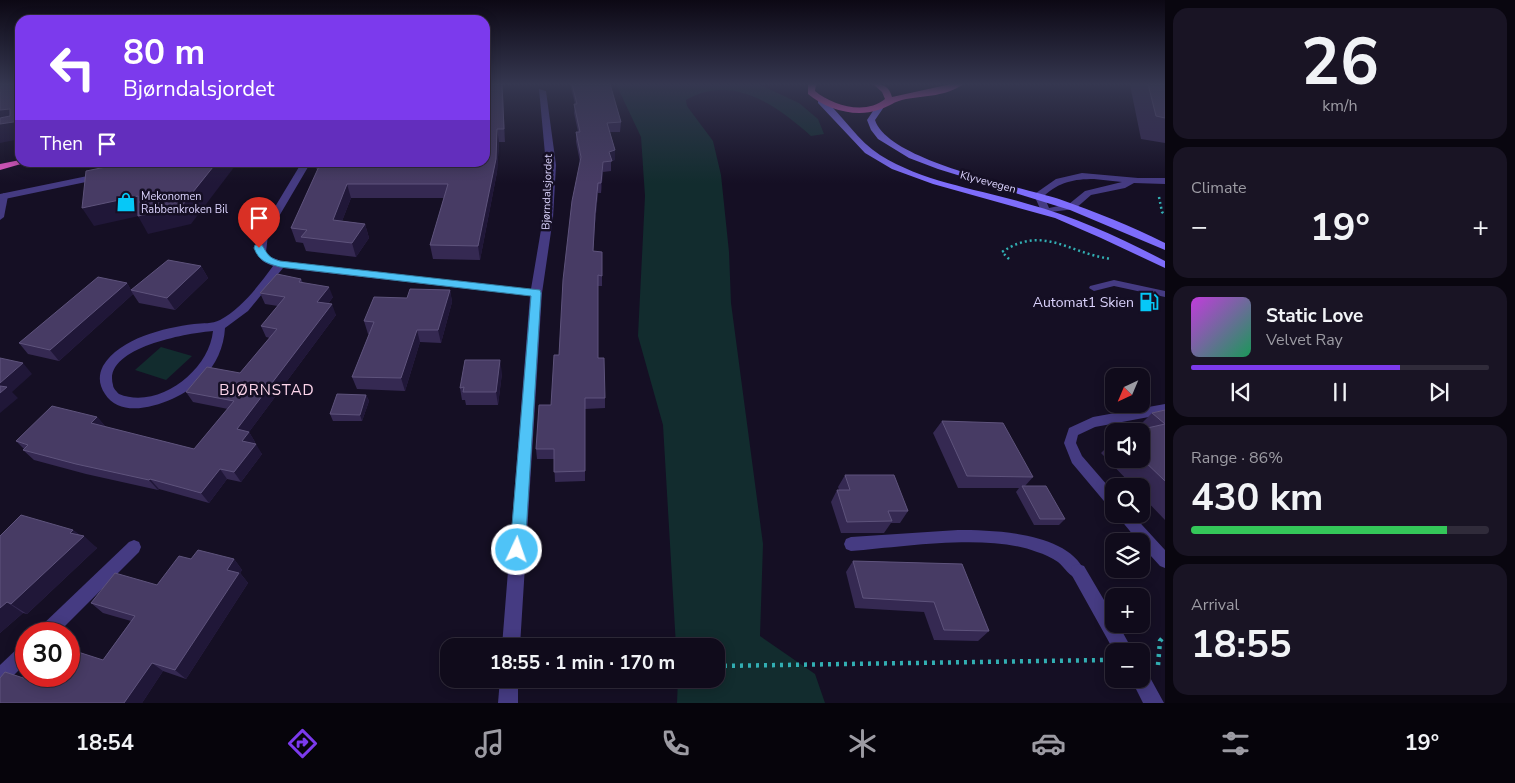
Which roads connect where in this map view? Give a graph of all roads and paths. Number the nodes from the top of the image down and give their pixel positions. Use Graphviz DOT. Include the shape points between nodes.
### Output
graph roads {
  1 [pos="545,117"];
  2 [pos="838,117"];
  3 [pos="873,117"];
  4 [pos="15,164"];
  5 [pos="0,167"];
  6 [pos="304,167"];
  7 [pos="108,174"];
  8 [pos="1131,180"];
  9 [pos="1165,181"];
  10 [pos="2,196"];
  11 [pos="1039,196"];
  12 [pos="1072,207"];
  13 [pos="1045,211"];
  14 [pos="0,217"];
  15 [pos="1165,247"];
  16 [pos="1009,259"];
  17 [pos="1116,259"];
  18 [pos="280,264"];
  19 [pos="1165,265"];
  20 [pos="1094,288"];
  21 [pos="536,293"];
  22 [pos="1165,294"];
  23 [pos="219,326"];
  24 [pos="1165,409"];
  25 [pos="1105,492"];
  26 [pos="1130,523"];
  27 [pos="851,544"];
  28 [pos="134,547"];
  29 [pos="1165,561"];
  30 [pos="1078,572"];
  31 [pos="56,622"];
  32 [pos="512,638"];
  33 [pos="1119,643"];
  34 [pos="1105,660"];
  35 [pos="15,663"];
  36 [pos="725,666"];
  37 [pos="0,677"];
  38 [pos="509,688"];
  39 [pos="1145,688"];
  40 [pos="508,703"];
  41 [pos="1154,703"];
  1 -- 21 [label="street, Bjørndalsjordet" via="551,165 548,218"];
  2 -- 13 [label="main road, Klyvevegen" via="861,146 900,169"];
  3 -- 11 [label="main road, Klyvevegen" via="872,127 899,150 938,166"];
  4 -- 5 [label="highway"];
  6 -- 18 [label="street" via="259,248 268,261"];
  7 -- 10 [label="street"];
  8 -- 9 [label="street"];
  8 -- 11 [label="street" via="1106,176 1066,178 1046,188"];
  8 -- 12 [label="street" via="1122,186 1088,193"];
  10 -- 14 [label="lane"];
  11 -- 12 [label="main road, Klyvevegen"];
  11 -- 13 [label="street"];
  12 -- 13 [label="street"];
  12 -- 15 [label="main road, Klyvevegen"];
  13 -- 19 [label="main road, Klyvevegen"];
  16 -- 17 [label="path" via="1002,252 1007,248 1038,240 1062,244 1109,260"];
  18 -- 21 [label="street"];
  18 -- 23 [label="street" via="260,290"];
  20 -- 22 [label="lane" via="1114,283"];
  21 -- 32 [label="street, Bjørndalsjordet"];
  23 -- 23 [label="street" via="173,332 122,353 108,368 106,384 114,398 131,403 156,400 180,391 196,377 216,350"];
  24 -- 25 [label="lane" via="1093,422 1073,432 1070,444 1077,459"];
  26 -- 29 [label="lane"];
  27 -- 30 [label="lane" via="976,536 1031,542 1058,554"];
  28 -- 31 [label="lane"];
  30 -- 33 [label="street"];
  34 -- 36 [label="path"];
  35 -- 37 [label="lane"];
  38 -- 40 [label="street"];
  39 -- 41 [label="street"];
}
